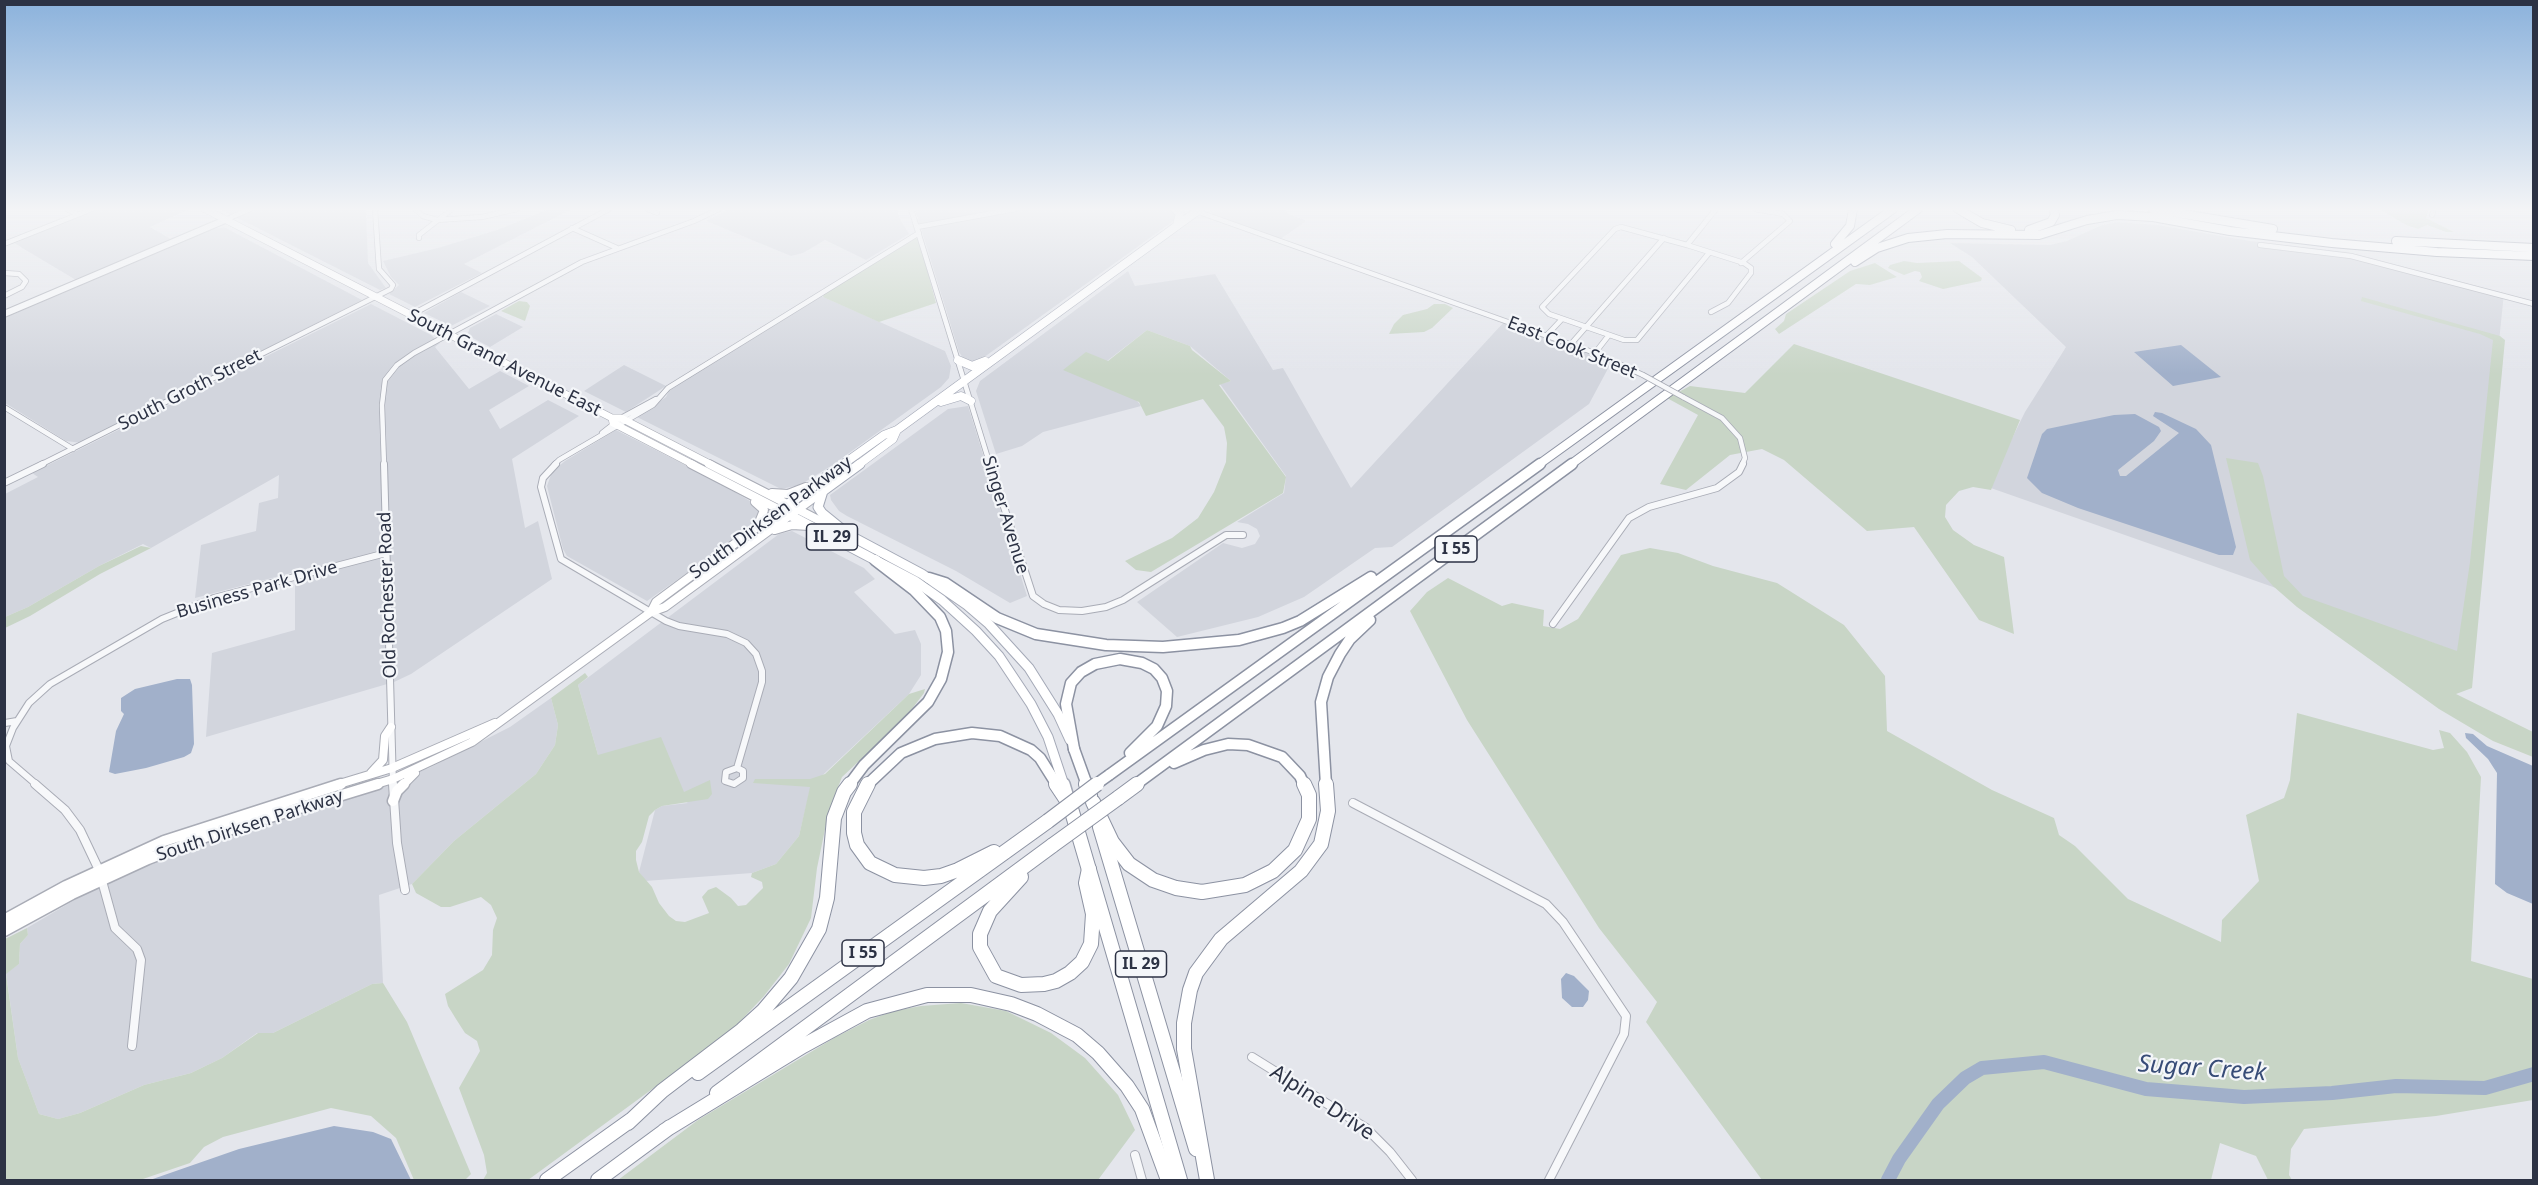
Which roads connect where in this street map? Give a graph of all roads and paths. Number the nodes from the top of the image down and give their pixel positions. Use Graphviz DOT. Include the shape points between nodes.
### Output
graph roads {
  1 [pos="121,264"];
  2 [pos="312,264"];
  3 [pos="379,264"];
  4 [pos="505,264"];
  5 [pos="578,264"];
  6 [pos="866,264"];
  7 [pos="929,264"];
  8 [pos="1123,264"];
  9 [pos="1350,264"];
  10 [pos="1582,264"];
  11 [pos="1641,264"];
  12 [pos="1700,264"];
  13 [pos="1744,264"];
  14 [pos="1813,264"];
  15 [pos="1816,264"];
  16 [pos="1842,264"];
  17 [pos="1851,264"];
  18 [pos="2383,264"];
  19 [pos="4,273"];
  20 [pos="1801,275"];
  21 [pos="4,296"];
  22 [pos="376,297"];
  23 [pos="1794,300"];
  24 [pos="2534,304"];
  25 [pos="1711,312"];
  26 [pos="4,314"];
  27 [pos="411,315"];
  28 [pos="1562,319"];
  29 [pos="1586,327"];
  30 [pos="449,334"];
  31 [pos="1547,335"];
  32 [pos="1610,335"];
  33 [pos="1571,344"];
  34 [pos="1595,352"];
  35 [pos="958,360"];
  36 [pos="993,360"];
  37 [pos="965,381"];
  38 [pos="971,401"];
  39 [pos="930,406"];
  40 [pos="6,410"];
  41 [pos="618,421"];
  42 [pos="897,430"];
  43 [pos="73,449"];
  44 [pos="828,475"];
  45 [pos="725,482"];
  46 [pos="4,483"];
  47 [pos="760,490"];
  48 [pos="823,491"];
  49 [pos="788,504"];
  50 [pos="798,509"];
  51 [pos="780,510"];
  52 [pos="789,515"];
  53 [pos="810,526"];
  54 [pos="756,527"];
  55 [pos="1451,528"];
  56 [pos="849,535"];
  57 [pos="1243,535"];
  58 [pos="751,544"];
  59 [pos="386,553"];
  60 [pos="875,560"];
  61 [pos="1431,567"];
  62 [pos="929,578"];
  63 [pos="651,612"];
  64 [pos="1553,624"];
  65 [pos="17,721"];
  66 [pos="5,723"];
  67 [pos="496,723"];
  68 [pos="391,726"];
  69 [pos="1074,749"];
  70 [pos="425,766"];
  71 [pos="737,768"];
  72 [pos="1109,772"];
  73 [pos="393,773"];
  74 [pos="363,778"];
  75 [pos="1135,786"];
  76 [pos="1088,799"];
  77 [pos="393,801"];
  78 [pos="1353,803"];
  79 [pos="1070,805"];
  80 [pos="1029,834"];
  81 [pos="1054,846"];
  82 [pos="1089,869"];
  83 [pos="100,875"];
  84 [pos="405,890"];
  85 [pos="4,920"];
  86 [pos="4,931"];
  87 [pos="132,1046"];
  88 [pos="1252,1057"];
  89 [pos="679,1083"];
  90 [pos="689,1115"];
  91 [pos="1135,1155"];
  92 [pos="548,1180"];
  93 [pos="598,1180"];
  94 [pos="1142,1180"];
  95 [pos="1168,1180"];
  96 [pos="1179,1180"];
  97 [pos="1207,1180"];
  98 [pos="1412,1180"];
  99 [pos="1549,1180"];
  1 -- 26 [label="street"];
  2 -- 22 [label="main road, South Grand Avenue East"];
  3 -- 22 [label="street" via="393,285"];
  4 -- 27 [label="street"];
  5 -- 30 [label="street, Old Rochester Road"];
  6 -- 41 [label="street" via="695,371 652,405"];
  7 -- 35 [label="street, Singer Avenue"];
  8 -- 36 [label="main road, South Dirksen Parkway / IL 29"];
  9 -- 31 [label="street, East Cook Street"];
  10 -- 28 [label="street" via="1544,305 1543,309"];
  11 -- 29 [label="street"];
  12 -- 32 [label="street" via="1637,340"];
  13 -- 25 [label="street" via="1751,268 1751,273 1728,303"];
  14 -- 20 [label="highway"];
  15 -- 20 [label="highway, I 55"];
  16 -- 23 [label="highway, I 55"];
  17 -- 23 [label="highway"];
  18 -- 24 [label="street"];
  19 -- 21 [label="street" via="16,273 26,281"];
  20 -- 55 [label="highway, I 55"];
  22 -- 27 [label="main road, South Grand Avenue East"];
  22 -- 43 [label="street, South Groth Street"];
  23 -- 61 [label="highway, I 55"];
  27 -- 30 [label="main road, South Grand Avenue East"];
  28 -- 29 [label="street"];
  28 -- 31 [label="street"];
  29 -- 32 [label="street"];
  29 -- 33 [label="street"];
  30 -- 41 [label="main road, South Grand Avenue East"];
  30 -- 59 [label="street, Old Rochester Road" via="401,361 383,384"];
  31 -- 33 [label="street, East Cook Street"];
  32 -- 34 [label="street"];
  33 -- 34 [label="street, East Cook Street"];
  34 -- 64 [label="street, East Cook Street, bridge" via="1722,418 1740,438 1745,458 1739,472 1717,488 1649,507 1629,518"];
  35 -- 36 [label="main road" via="972,366"];
  35 -- 37 [label="street, Singer Avenue"];
  36 -- 37 [label="main road, South Dirksen Parkway / IL 29"];
  37 -- 38 [label="street, Singer Avenue"];
  37 -- 39 [label="main road, South Dirksen Parkway / IL 29"];
  38 -- 39 [label="main road" via="957,397"];
  38 -- 57 [label="street, Singer Avenue" via="1026,581 1033,596 1044,604 1071,611 1112,605 1226,535"];
  39 -- 42 [label="main road, South Dirksen Parkway / IL 29"];
  40 -- 43 [label="street"];
  41 -- 45 [label="main road, South Grand Avenue East"];
  41 -- 47 [label="main road, South Grand Avenue East"];
  41 -- 63 [label="street" via="560,460 543,478 541,487 558,554"];
  42 -- 44 [label="main road, South Dirksen Parkway / IL 29"];
  42 -- 48 [label="main road, South Dirksen Parkway / IL 29" via="893,439"];
  43 -- 46 [label="street, South Groth Street"];
  44 -- 47 [label="main road" via="788,494"];
  44 -- 49 [label="main road, South Dirksen Parkway / IL 29"];
  45 -- 51 [label="main road, South Grand Avenue East"];
  45 -- 54 [label="main road" via="761,505 763,517"];
  47 -- 49 [label="main road, South Grand Avenue East"];
  48 -- 50 [label="main road, South Dirksen Parkway / IL 29"];
  48 -- 56 [label="main road, IL 29" via="818,504 822,513"];
  49 -- 50 [label="main road, South Grand Avenue East"];
  49 -- 51 [label="main road, South Dirksen Parkway / IL 29"];
  50 -- 52 [label="main road, South Dirksen Parkway / IL 29"];
  50 -- 56 [label="main road, South Grand Avenue East"];
  51 -- 52 [label="main road, IL 29"];
  51 -- 54 [label="main road, South Dirksen Parkway"];
  52 -- 53 [label="main road, IL 29"];
  52 -- 58 [label="main road, South Dirksen Parkway"];
  53 -- 58 [label="main road" via="786,526"];
  53 -- 60 [label="main road, IL 29"];
  54 -- 63 [label="main road, South Dirksen Parkway" via="656,602"];
  55 -- 62 [label="highway" via="1300,621 1261,635 1201,645 1133,647 1052,638 1017,628 945,583"];
  55 -- 72 [label="highway, I 55"];
  56 -- 62 [label="main road, IL 29"];
  58 -- 63 [label="main road, South Dirksen Parkway" via="665,607"];
  59 -- 65 [label="street, Business Park Drive" via="214,598 168,616 50,684 29,703"];
  59 -- 68 [label="street, Old Rochester Road"];
  60 -- 79 [label="main road, IL 29" via="942,600 999,656 1048,737"];
  60 -- 89 [label="highway" via="914,590 940,617 948,645 943,674 928,702 864,765 844,792 834,818 827,898 819,929 799,966 763,1011"];
  61 -- 75 [label="highway, I 55"];
  61 -- 97 [label="highway" via="1350,639 1328,676 1321,702 1328,811 1321,844 1301,871 1221,939 1196,973 1184,1023 1184,1050"];
  62 -- 69 [label="main road, IL 29" via="966,605 1017,654 1049,698"];
  63 -- 67 [label="main road, South Dirksen Parkway"];
  63 -- 71 [label="street" via="679,626 738,638 758,657 761,687"];
  65 -- 66 [label="street"];
  65 -- 83 [label="street, Business Park Drive" via="6,746 9,761 65,810 80,830"];
  67 -- 70 [label="main road, South Dirksen Parkway" via="482,736"];
  67 -- 73 [label="main road, South Dirksen Parkway"];
  68 -- 73 [label="street, Old Rochester Road"];
  68 -- 74 [label="main road" via="385,736 383,760"];
  69 -- 72 [label="highway" via="1066,697 1075,677 1095,664 1111,660 1134,661 1154,669 1167,691 1163,715 1148,736"];
  69 -- 76 [label="highway, IL 29"];
  70 -- 73 [label="main road, South Dirksen Parkway"];
  70 -- 77 [label="main road" via="405,781"];
  72 -- 76 [label="highway, I 55, bridge"];
  73 -- 74 [label="main road, South Dirksen Parkway"];
  73 -- 77 [label="street, Old Rochester Road"];
  73 -- 83 [label="main road, South Dirksen Parkway"];
  74 -- 83 [label="main road, South Dirksen Parkway" via="186,833"];
  75 -- 76 [label="highway" via="1204,750 1228,744 1248,745 1274,753 1296,770 1309,795 1309,819 1295,850 1273,871 1239,887 1202,892 1164,885 1137,870 1112,842"];
  75 -- 81 [label="highway, I 55, bridge"];
  76 -- 80 [label="highway, I 55, bridge"];
  76 -- 97 [label="highway, IL 29"];
  77 -- 84 [label="street, Old Rochester Road"];
  78 -- 99 [label="street" via="1546,904 1563,922 1626,1016 1624,1034"];
  79 -- 80 [label="highway" via="1031,750 1000,736 959,734 922,743 890,762 864,789 854,812 857,845 870,863 911,878 958,870"];
  79 -- 82 [label="highway, IL 29"];
  80 -- 89 [label="highway, I 55"];
  81 -- 82 [label="highway" via="1012,885 984,921 980,947 996,976 1021,986 1044,984 1070,973 1082,962 1093,937 1093,914 1086,884"];
  81 -- 90 [label="highway, I 55"];
  82 -- 96 [label="highway, IL 29"];
  83 -- 85 [label="main road, South Dirksen Parkway"];
  83 -- 86 [label="main road, South Dirksen Parkway"];
  83 -- 87 [label="street, Business Park Drive" via="115,928 137,949 141,960"];
  88 -- 98 [label="street, Alpine Drive" via="1366,1128"];
  89 -- 92 [label="highway, I 55"];
  90 -- 93 [label="highway, I 55"];
  90 -- 95 [label="highway" via="867,1011 927,995 971,995 1036,1014 1077,1035 1098,1053 1142,1109"];
  91 -- 94 [label="street"];
}
